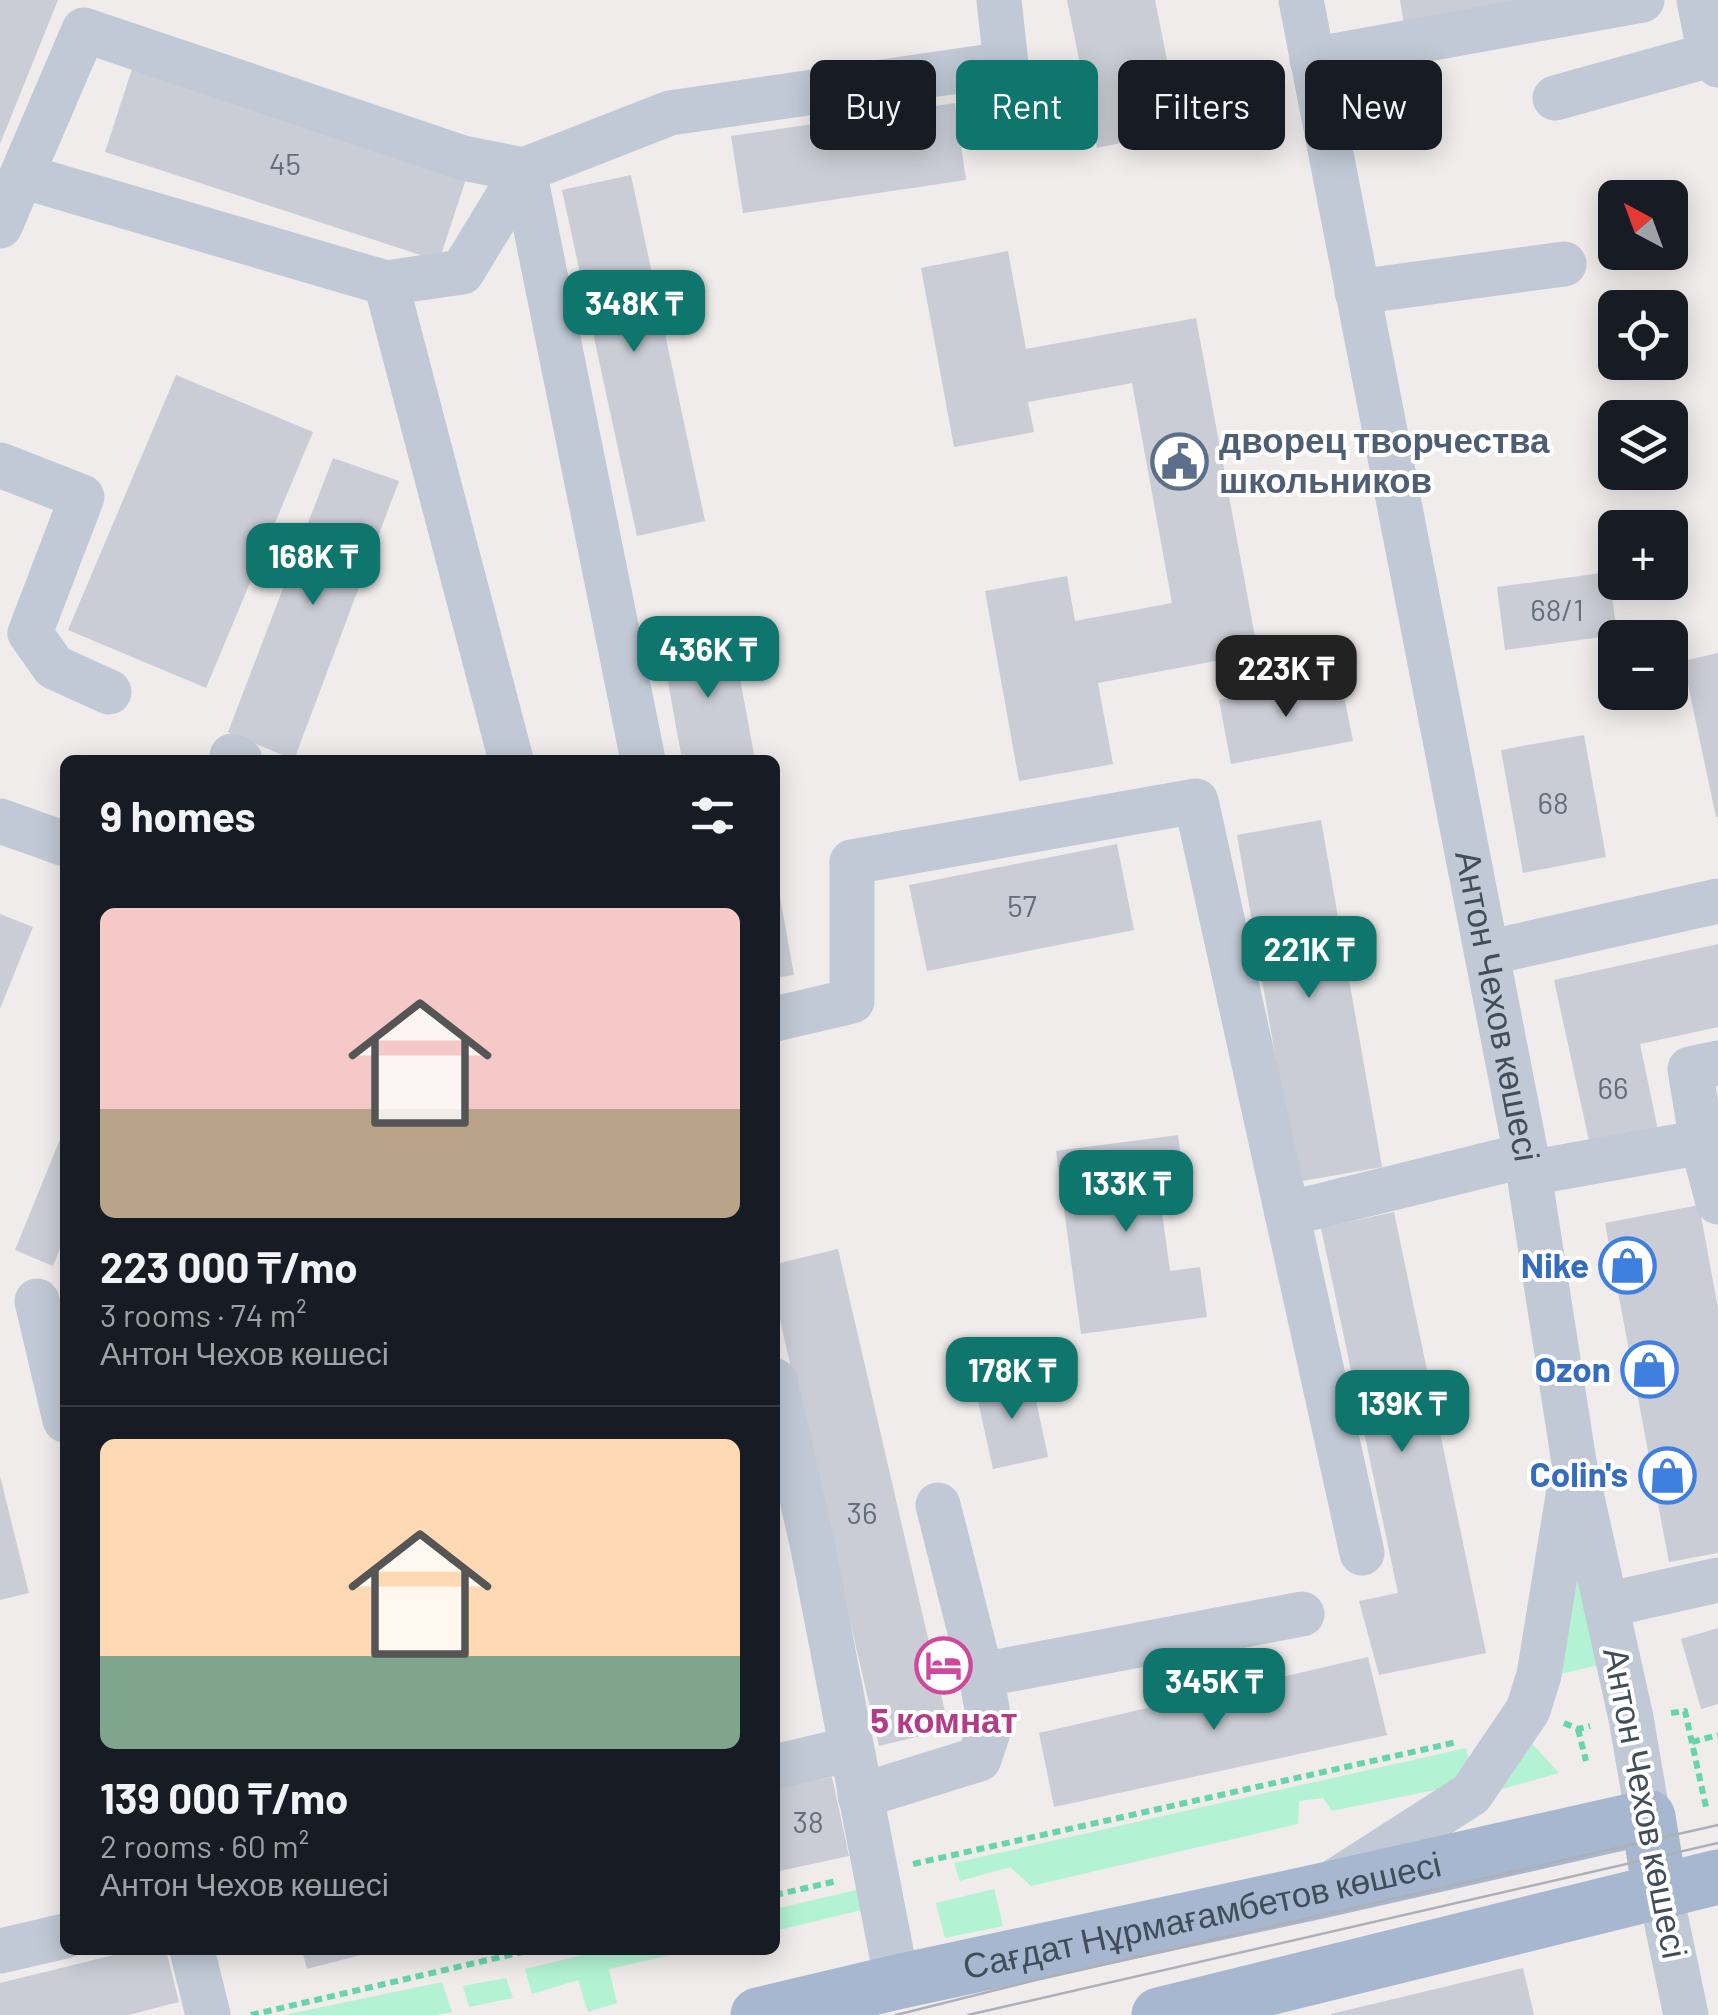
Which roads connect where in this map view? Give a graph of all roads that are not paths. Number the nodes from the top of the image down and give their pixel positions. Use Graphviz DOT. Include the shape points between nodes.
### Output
graph roads {
  1 [pos="999,0"];
  2 [pos="1300,0"];
  3 [pos="1642,0"];
  4 [pos="1699,0"];
  5 [pos="1312,60"];
  6 [pos="1714,60"];
  7 [pos="1556,98"];
  8 [pos="1329,150"];
  9 [pos="524,170"];
  10 [pos="22,176"];
  11 [pos="0,226"];
  12 [pos="1564,264"];
  13 [pos="386,283"];
  14 [pos="1356,292"];
  15 [pos="0,465"];
  16 [pos="109,692"];
  17 [pos="510,755"];
  18 [pos="642,755"];
  19 [pos="0,821"];
  20 [pos="60,842"];
  21 [pos="1718,901"];
  22 [pos="1487,953"];
  23 [pos="780,1018"];
  24 [pos="1718,1063"];
  25 [pos="1702,1142"];
  26 [pos="1528,1164"];
  27 [pos="1718,1202"];
  28 [pos="1287,1214"];
  29 [pos="34,1300"];
  30 [pos="60,1401"];
  31 [pos="780,1403"];
  32 [pos="1574,1462"];
  33 [pos="938,1505"];
  34 [pos="1362,1554"];
  35 [pos="1718,1580"];
  36 [pos="1606,1605"];
  37 [pos="1302,1614"];
  38 [pos="981,1675"];
  39 [pos="850,1749"];
  40 [pos="780,1766"];
  41 [pos="860,1796"];
  42 [pos="1648,1817"];
  43 [pos="1718,1877"];
  44 [pos="1320,1891"];
  45 [pos="1660,1891"];
  46 [pos="60,1937"];
  47 [pos="0,1951"];
  48 [pos="193,1955"];
  49 [pos="897,1982"];
  50 [pos="208,2015"];
  51 [pos="758,2015"];
  52 [pos="1158,2015"];
  53 [pos="1686,2015"];
  1 -- 9 [label="street" via="1006,64 670,113"];
  2 -- 5 [label="street, Антон Чехов көшесі"];
  3 -- 5 [label="street"];
  4 -- 6 [label="street"];
  6 -- 7 [label="street"];
  8 -- 14 [label="street, Антон Чехов көшесі"];
  9 -- 10 [label="street" via="463,158 84,30"];
  9 -- 13 [label="street" via="462,272"];
  9 -- 18 [label="street"];
  10 -- 11 [label="street"];
  10 -- 13 [label="street"];
  12 -- 14 [label="street"];
  13 -- 17 [label="street"];
  14 -- 22 [label="street, Антон Чехов көшесі"];
  15 -- 16 [label="street" via="82,497 30,632 54,667"];
  19 -- 20 [label="street"];
  21 -- 22 [label="street"];
  22 -- 26 [label="street, Антон Чехов көшесі"];
  23 -- 28 [label="street" via="852,1001 852,862 1196,802"];
  24 -- 25 [label="street" via="1690,1068"];
  25 -- 26 [label="street"];
  25 -- 27 [label="street"];
  26 -- 28 [label="street"];
  26 -- 32 [label="street, Антон Чехов көшесі"];
  28 -- 34 [label="street"];
  29 -- 30 [label="street"];
  31 -- 39 [label="street"];
  32 -- 36 [label="street, Антон Чехов көшесі"];
  32 -- 44 [label="street" via="1528,1710 1471,1794"];
  33 -- 38 [label="street"];
  35 -- 36 [label="street"];
  36 -- 42 [label="street, Антон Чехов көшесі"];
  37 -- 38 [label="street"];
  38 -- 41 [label="street" via="990,1726 979,1759"];
  39 -- 40 [label="street"];
  39 -- 41 [label="street"];
  41 -- 49 [label="street"];
  42 -- 44 [label="main road, Сағдат Нұрмағамбетов көшесі"];
  42 -- 45 [label="main road, Антон Чехов көшесі"];
  43 -- 45 [label="main road"];
  44 -- 49 [label="main road, Сағдат Нұрмағамбетов көшесі"];
  45 -- 52 [label="main road"];
  45 -- 53 [label="street, Антон Чехов көшесі"];
  46 -- 47 [label="street"];
  48 -- 50 [label="street"];
  49 -- 51 [label="main road, Сағдат Нұрмағамбетов көшесі"];
}
